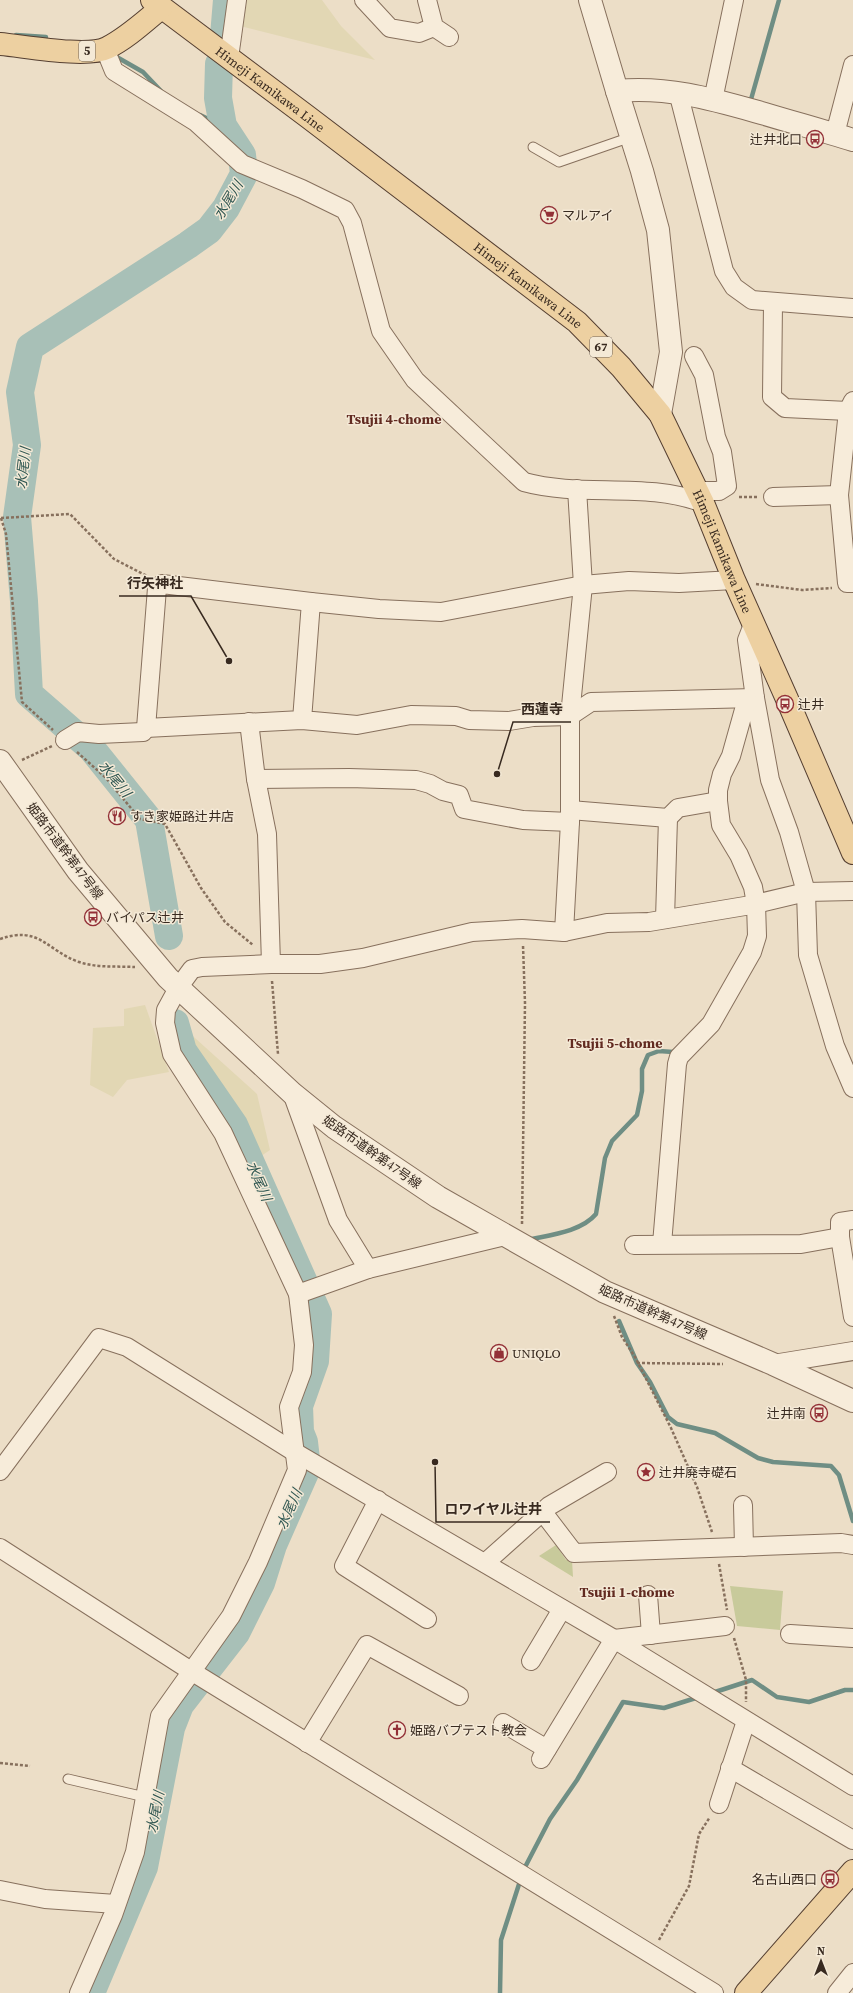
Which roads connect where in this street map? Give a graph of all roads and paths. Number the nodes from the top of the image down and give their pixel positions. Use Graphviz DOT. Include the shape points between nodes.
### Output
graph roads {
  1 [pos="238,0"];
  2 [pos="364,0"];
  3 [pos="427,0"];
  4 [pos="590,0"];
  5 [pos="734,0"];
  6 [pos="156,4"];
  7 [pos="434,27"];
  8 [pos="448,37"];
  9 [pos="0,44"];
  10 [pos="105,49"];
  11 [pos="229,58"];
  12 [pos="853,65"];
  13 [pos="617,91"];
  14 [pos="678,92"];
  15 [pos="712,100"];
  16 [pos="631,137"];
  17 [pos="844,137"];
  18 [pos="533,147"];
  19 [pos="773,302"];
  20 [pos="853,308"];
  21 [pos="694,356"];
  22 [pos="850,406"];
  23 [pos="660,414"];
  24 [pos="577,489"];
  25 [pos="723,489"];
  26 [pos="844,489"];
  27 [pos="700,497"];
  28 [pos="773,497"];
  29 [pos="1,518"];
  30 [pos="734,580"];
  31 [pos="850,583"];
  32 [pos="162,584"];
  33 [pos="583,585"];
  34 [pos="311,602"];
  35 [pos="754,622"];
  36 [pos="751,699"];
  37 [pos="570,716"];
  38 [pos="302,720"];
  39 [pos="249,722"];
  40 [pos="146,728"];
  41 [pos="69,737"];
  42 [pos="2,765"];
  43 [pos="256,779"];
  44 [pos="718,801"];
  45 [pos="570,816"];
  46 [pos="668,818"];
  47 [pos="853,852"];
  48 [pos="853,891"];
  49 [pos="806,892"];
  50 [pos="756,904"];
  51 [pos="665,918"];
  52 [pos="522,928"];
  53 [pos="564,932"];
  54 [pos="0,939"];
  55 [pos="271,964"];
  56 [pos="159,968"];
  57 [pos="178,988"];
  58 [pos="286,1088"];
  59 [pos="853,1088"];
  60 [pos="853,1220"];
  61 [pos="840,1237"];
  62 [pos="513,1241"];
  63 [pos="662,1244"];
  64 [pos="634,1245"];
  65 [pos="368,1269"];
  66 [pos="605,1292"];
  67 [pos="298,1294"];
  68 [pos="853,1317"];
  69 [pos="853,1351"];
  70 [pos="637,1363"];
  71 [pos="725,1364"];
  72 [pos="773,1364"];
  73 [pos="853,1401"];
  74 [pos="296,1453"];
  75 [pos="0,1471"];
  76 [pos="607,1472"];
  77 [pos="378,1500"];
  78 [pos="743,1505"];
  79 [pos="542,1511"];
  80 [pos="853,1544"];
  81 [pos="744,1547"];
  82 [pos="0,1548"];
  83 [pos="717,1549"];
  84 [pos="485,1563"];
  85 [pos="648,1595"];
  86 [pos="562,1609"];
  87 [pos="427,1619"];
  88 [pos="729,1625"];
  89 [pos="790,1634"];
  90 [pos="651,1635"];
  91 [pos="853,1638"];
  92 [pos="614,1639"];
  93 [pos="531,1661"];
  94 [pos="191,1671"];
  95 [pos="459,1696"];
  96 [pos="746,1721"];
  97 [pos="503,1723"];
  98 [pos="307,1743"];
  99 [pos="0,1763"];
  100 [pos="30,1766"];
  101 [pos="730,1768"];
  102 [pos="68,1779"];
  103 [pos="853,1786"];
  104 [pos="145,1797"];
  105 [pos="719,1804"];
  106 [pos="853,1840"];
  107 [pos="853,1871"];
  108 [pos="0,1890"];
  109 [pos="116,1904"];
  110 [pos="651,1954"];
  111 [pos="853,1973"];
  112 [pos="79,1993"];
  113 [pos="714,1993"];
  114 [pos="746,1993"];
  115 [pos="837,1993"];
  1 -- 11 [label="street"];
  2 -- 7 [label="street" via="390,28 419,33"];
  3 -- 7 [label="street"];
  4 -- 13 [label="street"];
  5 -- 15 [label="street"];
  6 -- 10 [label="main road, 5" via="130,34"];
  6 -- 11 [label="main road, Himeji Kamikawa Line / 67"];
  7 -- 8 [label="street"];
  9 -- 10 [label="main road, 5" via="80,52"];
  10 -- 24 [label="street" via="114,71 196,122 242,164 344,210 352,223 382,331 415,380 524,482 543,488"];
  11 -- 23 [label="main road, Himeji Kamikawa Line / 67" via="577,322 621,367"];
  12 -- 17 [label="street"];
  13 -- 14 [label="street" via="640,89"];
  13 -- 16 [label="street"];
  14 -- 15 [label="street"];
  14 -- 19 [label="street" via="724,271 734,287 752,300"];
  15 -- 17 [label="street"];
  16 -- 18 [label="lane" via="559,162"];
  16 -- 23 [label="street" via="659,238 671,352"];
  19 -- 20 [label="street"];
  19 -- 22 [label="street" via="772,397 785,408"];
  21 -- 25 [label="street" via="704,375 716,437 722,452 727,486"];
  22 -- 26 [label="street"];
  23 -- 27 [label="main road, Himeji Kamikawa Line / 67"];
  24 -- 27 [label="street"];
  24 -- 33 [label="street"];
  25 -- 27 [label="street"];
  25 -- 28 [label="path" via="727,497 751,498 769,494"];
  26 -- 28 [label="street"];
  26 -- 31 [label="street"];
  27 -- 30 [label="main road, Himeji Kamikawa Line / 67"];
  29 -- 32 [label="path" via="70,514 114,559"];
  29 -- 41 [label="path" via="6,534 22,702"];
  30 -- 31 [label="path" via="802,590 838,588"];
  30 -- 33 [label="street" via="679,583 629,581"];
  30 -- 35 [label="main road, Himeji Kamikawa Line / 67"];
  32 -- 34 [label="street"];
  32 -- 40 [label="street" via="157,588"];
  33 -- 34 [label="street" via="441,612"];
  33 -- 37 [label="street"];
  34 -- 38 [label="street"];
  35 -- 36 [label="street" via="747,640"];
  35 -- 47 [label="main road, Himeji Kamikawa Line / 67"];
  36 -- 37 [label="street" via="591,702"];
  36 -- 44 [label="street" via="722,774"];
  36 -- 49 [label="street" via="770,780 789,832"];
  37 -- 38 [label="street" via="533,717 509,721 410,715 357,725"];
  37 -- 45 [label="street"];
  38 -- 39 [label="street"];
  39 -- 40 [label="street"];
  39 -- 43 [label="street"];
  40 -- 41 [label="street" via="143,732"];
  41 -- 42 [label="path"];
  41 -- 55 [label="path" via="140,819 165,824 201,888 225,922 251,942"];
  42 -- 56 [label="street, 姫路市道幹第47号線" via="78,871"];
  43 -- 45 [label="street" via="416,780 459,795 464,809 523,820"];
  43 -- 55 [label="street" via="267,834"];
  44 -- 46 [label="street" via="678,808"];
  44 -- 50 [label="street" via="721,825 739,855 753,887"];
  45 -- 46 [label="street"];
  45 -- 53 [label="street"];
  46 -- 51 [label="street"];
  48 -- 49 [label="street"];
  49 -- 50 [label="street"];
  49 -- 59 [label="street" via="808,955 835,1046"];
  50 -- 51 [label="street"];
  50 -- 63 [label="street" via="757,936 752,952 711,1024 679,1057 677,1064"];
  51 -- 53 [label="street" via="649,922 608,923"];
  52 -- 53 [label="street"];
  52 -- 55 [label="street" via="472,932 363,958 320,964"];
  52 -- 62 [label="path" via="525,1003"];
  54 -- 56 [label="path" via="14,934 30,935 78,962"];
  55 -- 57 [label="street" via="202,967 192,970"];
  55 -- 58 [label="path"];
  56 -- 57 [label="street, 姫路市道幹第47号線"];
  57 -- 58 [label="street, 姫路市道幹第47号線"];
  57 -- 67 [label="street" via="166,1010 165,1022 172,1054 223,1133"];
  58 -- 62 [label="street, 姫路市道幹第47号線" via="373,1155"];
  58 -- 65 [label="street" via="338,1220"];
  60 -- 61 [label="street" via="840,1222"];
  61 -- 63 [label="street" via="801,1244"];
  61 -- 68 [label="street"];
  62 -- 65 [label="street"];
  62 -- 66 [label="street, 姫路市道幹第47号線"];
  63 -- 64 [label="street"];
  65 -- 67 [label="street"];
  66 -- 70 [label="path" via="622,1337"];
  66 -- 72 [label="street, 姫路市道幹第47号線"];
  67 -- 74 [label="street" via="304,1345 302,1372 289,1407"];
  69 -- 72 [label="street"];
  70 -- 71 [label="path"];
  70 -- 83 [label="path" via="671,1428 697,1487"];
  72 -- 73 [label="street, 姫路市道幹第47号線"];
  74 -- 75 [label="street" via="127,1347 99,1338"];
  74 -- 77 [label="street"];
  74 -- 94 [label="street" via="297,1470 258,1562 231,1616"];
  76 -- 79 [label="street"];
  77 -- 84 [label="street"];
  77 -- 87 [label="street" via="344,1566"];
  78 -- 81 [label="street"];
  79 -- 83 [label="street" via="574,1553"];
  79 -- 84 [label="street"];
  80 -- 81 [label="street"];
  81 -- 83 [label="street"];
  82 -- 94 [label="street"];
  83 -- 88 [label="path"];
  84 -- 86 [label="street"];
  85 -- 90 [label="street"];
  86 -- 92 [label="street"];
  86 -- 93 [label="street"];
  88 -- 90 [label="street"];
  88 -- 96 [label="path" via="746,1680"];
  89 -- 91 [label="street"];
  90 -- 92 [label="street"];
  92 -- 96 [label="street"];
  92 -- 97 [label="street" via="544,1754"];
  94 -- 98 [label="street"];
  94 -- 104 [label="street" via="160,1716"];
  95 -- 98 [label="street" via="367,1645"];
  96 -- 101 [label="street"];
  96 -- 103 [label="street"];
  98 -- 110 [label="street"];
  99 -- 100 [label="path"];
  101 -- 105 [label="street"];
  101 -- 106 [label="street"];
  102 -- 104 [label="lane"];
  104 -- 109 [label="street" via="135,1852"];
  105 -- 110 [label="path" via="699,1834 689,1886"];
  107 -- 114 [label="main road"];
  108 -- 109 [label="street" via="45,1899"];
  109 -- 112 [label="street"];
  110 -- 113 [label="street"];
  111 -- 115 [label="street"];
}
